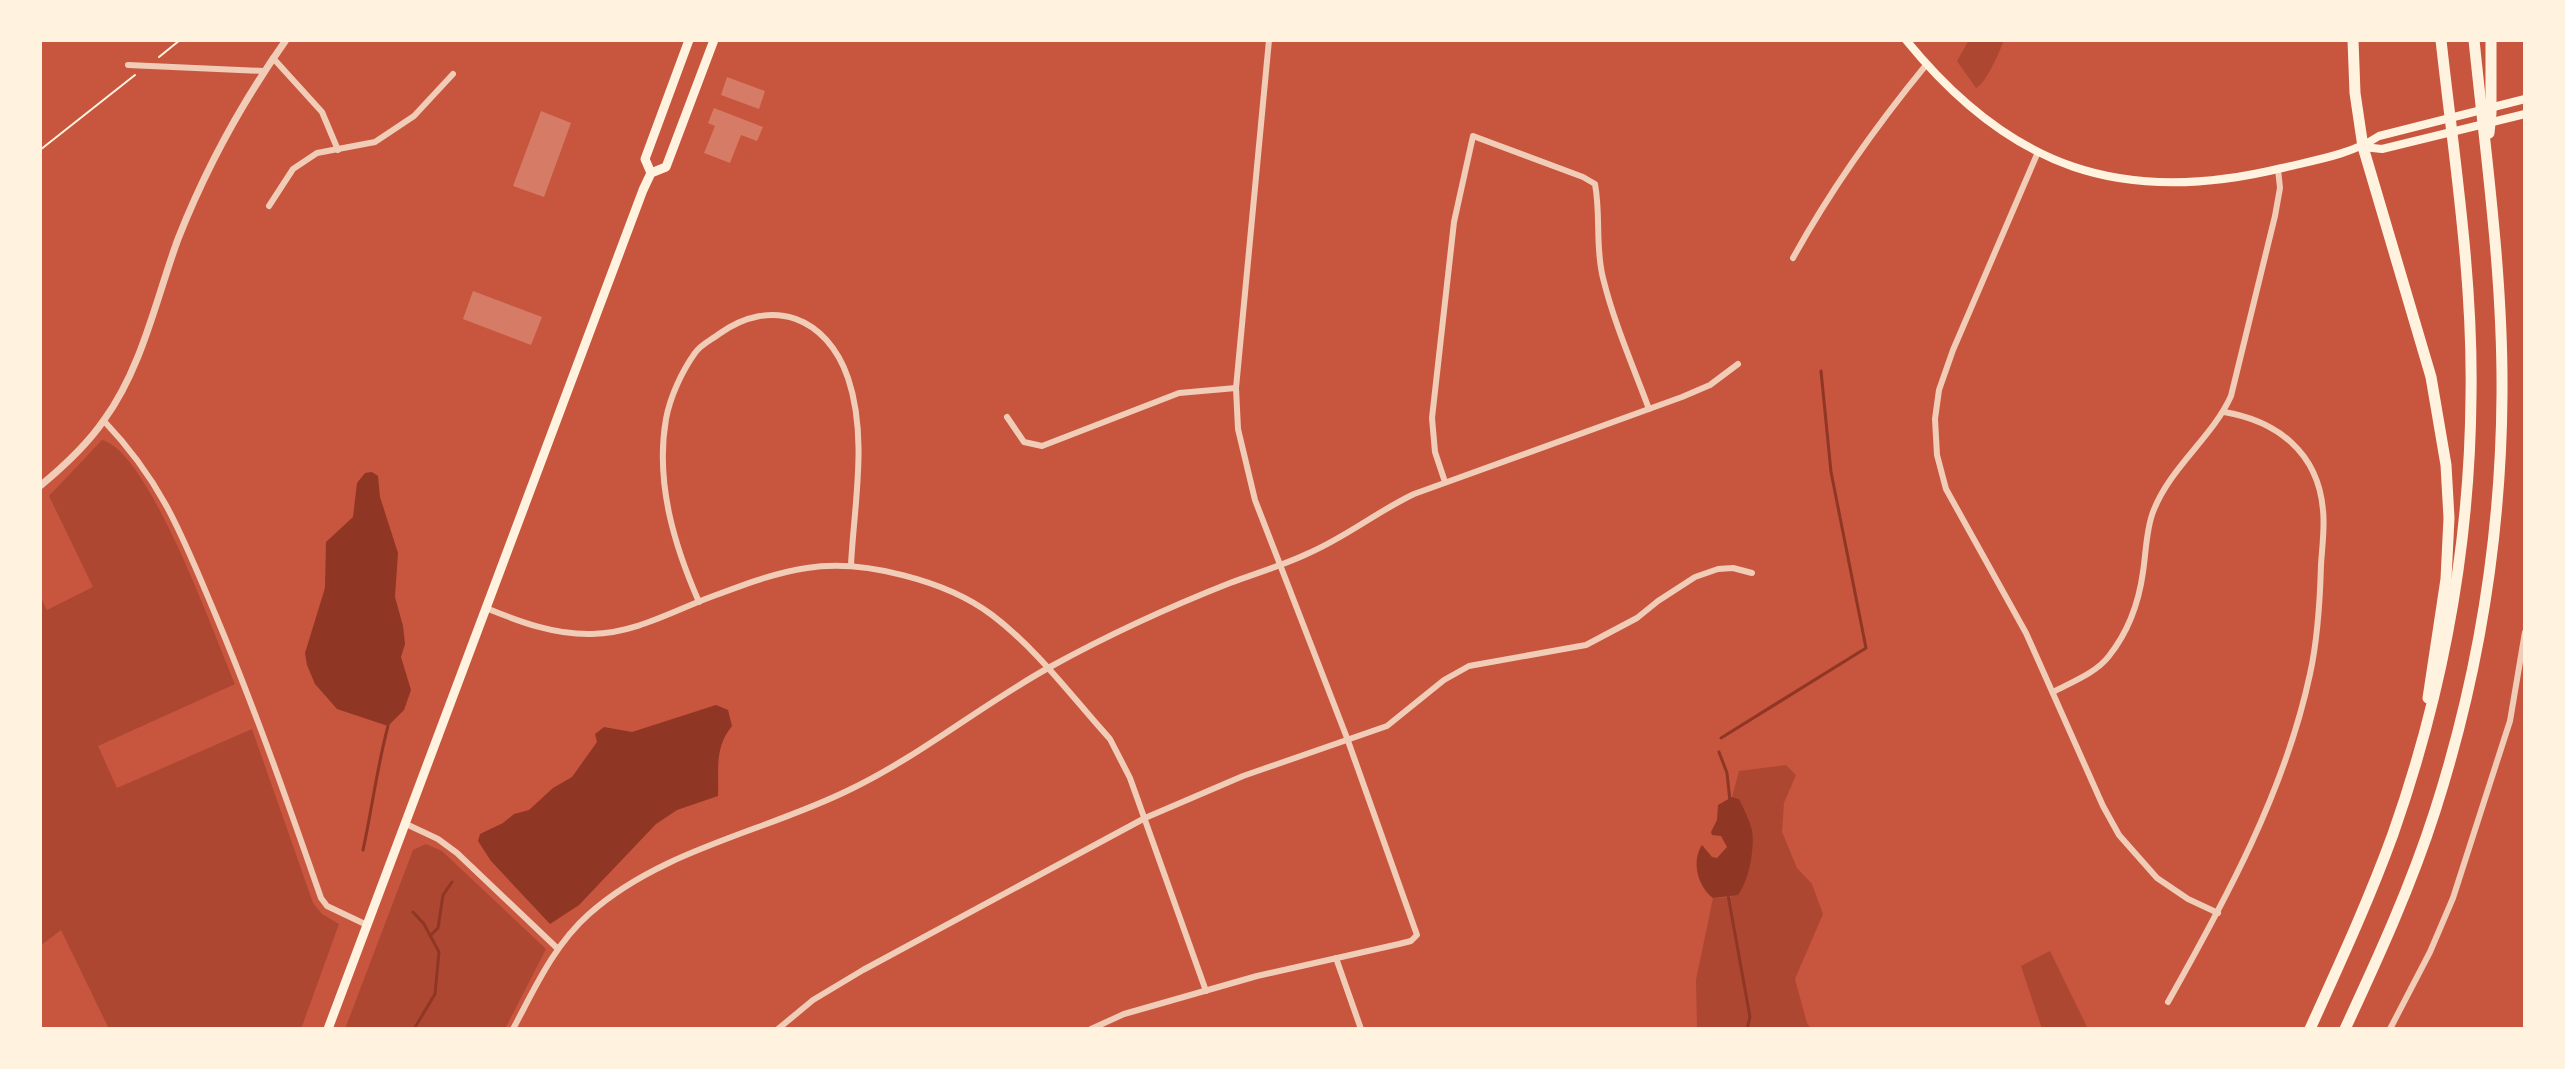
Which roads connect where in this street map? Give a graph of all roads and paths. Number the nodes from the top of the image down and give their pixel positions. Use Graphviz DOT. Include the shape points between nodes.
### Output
graph roads {
  1 [pos="180,40"];
  2 [pos="286,40"];
  3 [pos="689,40"];
  4 [pos="714,40"];
  5 [pos="1269,40"];
  6 [pos="1906,40"];
  7 [pos="2353,40"];
  8 [pos="2441,40"];
  9 [pos="2474,40"];
  10 [pos="2491,40"];
  11 [pos="273,58"];
  12 [pos="128,65"];
  13 [pos="148,65"];
  14 [pos="1926,65"];
  15 [pos="263,71"];
  16 [pos="453,74"];
  17 [pos="2523,100"];
  18 [pos="2524,115"];
  19 [pos="2363,147"];
  20 [pos="40,150"];
  21 [pos="338,150"];
  22 [pos="2038,152"];
  23 [pos="2486,153"];
  24 [pos="2278,169"];
  25 [pos="651,173"];
  26 [pos="269,206"];
  27 [pos="1793,258"];
  28 [pos="1738,364"];
  29 [pos="1236,388"];
  30 [pos="1649,409"];
  31 [pos="2224,412"];
  32 [pos="1007,417"];
  33 [pos="104,421"];
  34 [pos="1445,482"];
  35 [pos="40,486"];
  36 [pos="851,565"];
  37 [pos="1280,565"];
  38 [pos="1752,573"];
  39 [pos="699,602"];
  40 [pos="486,608"];
  41 [pos="2525,632"];
  42 [pos="1047,669"];
  43 [pos="2053,692"];
  44 [pos="2427,726"];
  45 [pos="1347,738"];
  46 [pos="1145,818"];
  47 [pos="404,823"];
  48 [pos="2218,913"];
  49 [pos="367,925"];
  50 [pos="557,948"];
  51 [pos="1336,958"];
  52 [pos="1206,991"];
  53 [pos="2168,1002"];
  54 [pos="328,1029"];
  55 [pos="513,1029"];
  56 [pos="778,1029"];
  57 [pos="1091,1029"];
  58 [pos="1361,1029"];
  59 [pos="2310,1029"];
  60 [pos="2345,1029"];
  61 [pos="2390,1029"];
  1 -- 13 [label="path"];
  2 -- 11 [label="street"];
  3 -- 25 [label="main road" via="645,159"];
  4 -- 25 [label="main road" via="666,167"];
  5 -- 29 [label="street"];
  6 -- 14 [label="main road"];
  7 -- 19 [label="highway"];
  8 -- 44 [label="highway" via="2464,251 2471,405 2460,564"];
  9 -- 23 [label="highway"];
  10 -- 23 [label="highway"];
  11 -- 15 [label="street"];
  11 -- 21 [label="street" via="322,112"];
  12 -- 13 [label="street"];
  13 -- 15 [label="street"];
  13 -- 20 [label="path"];
  14 -- 22 [label="main road" via="1972,110"];
  14 -- 27 [label="street" via="1825,201"];
  15 -- 33 [label="street" via="203,179 140,349"];
  16 -- 21 [label="street" via="414,116 375,142"];
  17 -- 19 [label="main road" via="2379,136"];
  18 -- 19 [label="main road" via="2382,149"];
  19 -- 24 [label="main road"];
  19 -- 44 [label="highway" via="2431,377 2446,465 2446,579 2429,679"];
  21 -- 26 [label="street" via="317,153 293,169"];
  22 -- 24 [label="main road" via="2133,182 2203,182"];
  22 -- 43 [label="street" via="1953,350 1935,419 1946,489"];
  23 -- 60 [label="highway" via="2502,394 2499,489 2487,596 2435,811"];
  24 -- 31 [label="street" via="2275,216"];
  25 -- 40 [label="main road"];
  28 -- 30 [label="street" via="1710,385"];
  29 -- 32 [label="street" via="1179,393 1042,446 1024,442"];
  29 -- 37 [label="street" via="1243,460"];
  30 -- 34 [label="street"];
  30 -- 34 [label="street" via="1602,277 1595,184 1473,136 1454,222 1432,418"];
  31 -- 43 [label="street" via="2184,460 2153,513 2140,590 2131,619 2109,657"];
  31 -- 48 [label="street" via="2273,427 2298,449 2316,480 2323,510 2310,673 2283,765"];
  33 -- 35 [label="street"];
  33 -- 49 [label="street" via="144,467 175,519 249,694 321,898"];
  34 -- 37 [label="street"];
  36 -- 39 [label="street" via="770,576"];
  36 -- 39 [label="street" via="858,446 848,377 836,351 817,331 787,315 756,315 696,350 666,417 668,506 683,566"];
  36 -- 42 [label="street" via="966,599 992,615"];
  37 -- 42 [label="street" via="1106,637"];
  37 -- 45 [label="street"];
  38 -- 45 [label="street" via="1718,569 1695,577 1637,618 1586,645 1469,666 1387,726"];
  39 -- 40 [label="street" via="642,626 593,634 546,629"];
  40 -- 47 [label="main road"];
  41 -- 61 [label="street" via="2510,721 2453,898"];
  42 -- 46 [label="street" via="1110,739"];
  42 -- 50 [label="street" via="848,791 646,875 590,913"];
  43 -- 48 [label="street" via="2119,835 2157,878"];
  44 -- 59 [label="highway" via="2392,835"];
  45 -- 46 [label="street"];
  45 -- 51 [label="street" via="1417,935 1411,941"];
  46 -- 52 [label="street"];
  46 -- 56 [label="street" via="863,970"];
  47 -- 49 [label="main road"];
  47 -- 50 [label="street" via="457,853"];
  48 -- 53 [label="street"];
  49 -- 54 [label="main road"];
  50 -- 55 [label="street"];
  51 -- 52 [label="street"];
  51 -- 58 [label="street"];
  52 -- 57 [label="street"];
}
